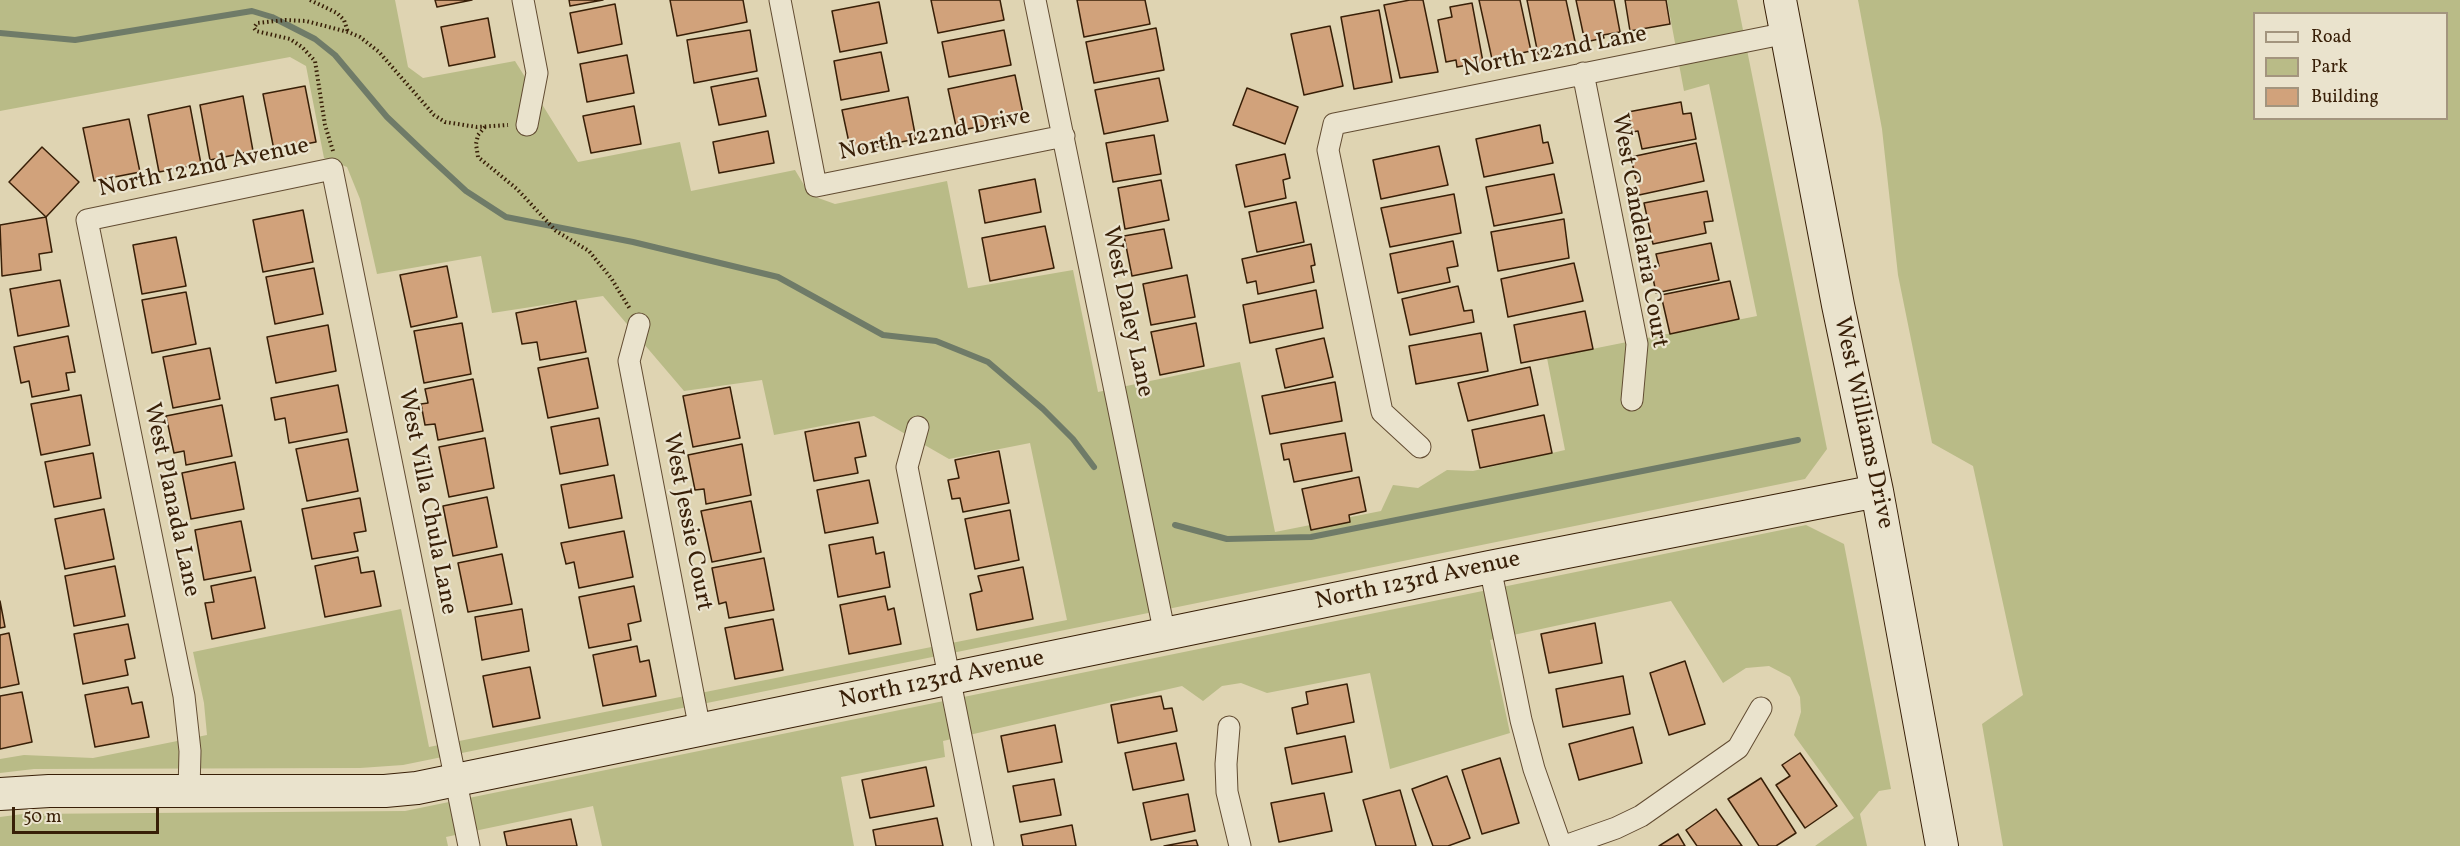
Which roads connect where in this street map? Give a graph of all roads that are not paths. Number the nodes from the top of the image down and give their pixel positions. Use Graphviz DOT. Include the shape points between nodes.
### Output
graph roads {
  1 [pos="523,0"];
  2 [pos="780,0"];
  3 [pos="1035,0"];
  4 [pos="1780,0"];
  5 [pos="1787,33"];
  6 [pos="1583,73"];
  7 [pos="527,125"];
  8 [pos="1064,136"];
  9 [pos="332,169"];
  10 [pos="87,220"];
  11 [pos="639,324"];
  12 [pos="1632,399"];
  13 [pos="918,427"];
  14 [pos="1420,447"];
  15 [pos="1877,491"];
  16 [pos="1490,567"];
  17 [pos="1165,635"];
  18 [pos="950,679"];
  19 [pos="1761,708"];
  20 [pos="1228,727"];
  21 [pos="700,730"];
  22 [pos="456,781"];
  23 [pos="189,791"];
  24 [pos="0,794"];
  25 [pos="470,846"];
  26 [pos="983,846"];
  27 [pos="1240,846"];
  28 [pos="1563,846"];
  29 [pos="1942,846"];
  1 -- 7 [label="street" via="537,73"];
  2 -- 8 [label="street, North 122nd Drive" via="816,186"];
  3 -- 8 [label="street, West Daley Lane"];
  4 -- 5 [label="street, West Williams Drive"];
  5 -- 6 [label="street, North 122nd Lane"];
  5 -- 15 [label="street, West Williams Drive"];
  6 -- 12 [label="street, West Candelaria Court" via="1637,344"];
  6 -- 14 [label="street, North 122nd Lane" via="1334,124 1328,150 1382,412"];
  8 -- 17 [label="street, West Daley Lane"];
  9 -- 10 [label="street, North 122nd Avenue"];
  9 -- 22 [label="street, West Villa Chula Lane"];
  10 -- 23 [label="street, West Planada Lane" via="184,696 190,751"];
  11 -- 21 [label="street, West Jessie Court" via="629,361"];
  13 -- 18 [label="street" via="907,467"];
  15 -- 16 [label="street, North 123rd Avenue"];
  15 -- 29 [label="street, West Williams Drive"];
  16 -- 17 [label="street, North 123rd Avenue"];
  16 -- 28 [label="street" via="1521,720 1534,769"];
  17 -- 18 [label="street, North 123rd Avenue"];
  18 -- 21 [label="street, North 123rd Avenue"];
  18 -- 26 [label="street"];
  19 -- 28 [label="street" via="1738,748 1641,816"];
  20 -- 27 [label="street" via="1227,792"];
  21 -- 22 [label="street, North 123rd Avenue"];
  22 -- 23 [label="street, North 123rd Avenue" via="385,791"];
  22 -- 25 [label="street, West Villa Chula Lane"];
  23 -- 24 [label="street, North 123rd Avenue"];
}
